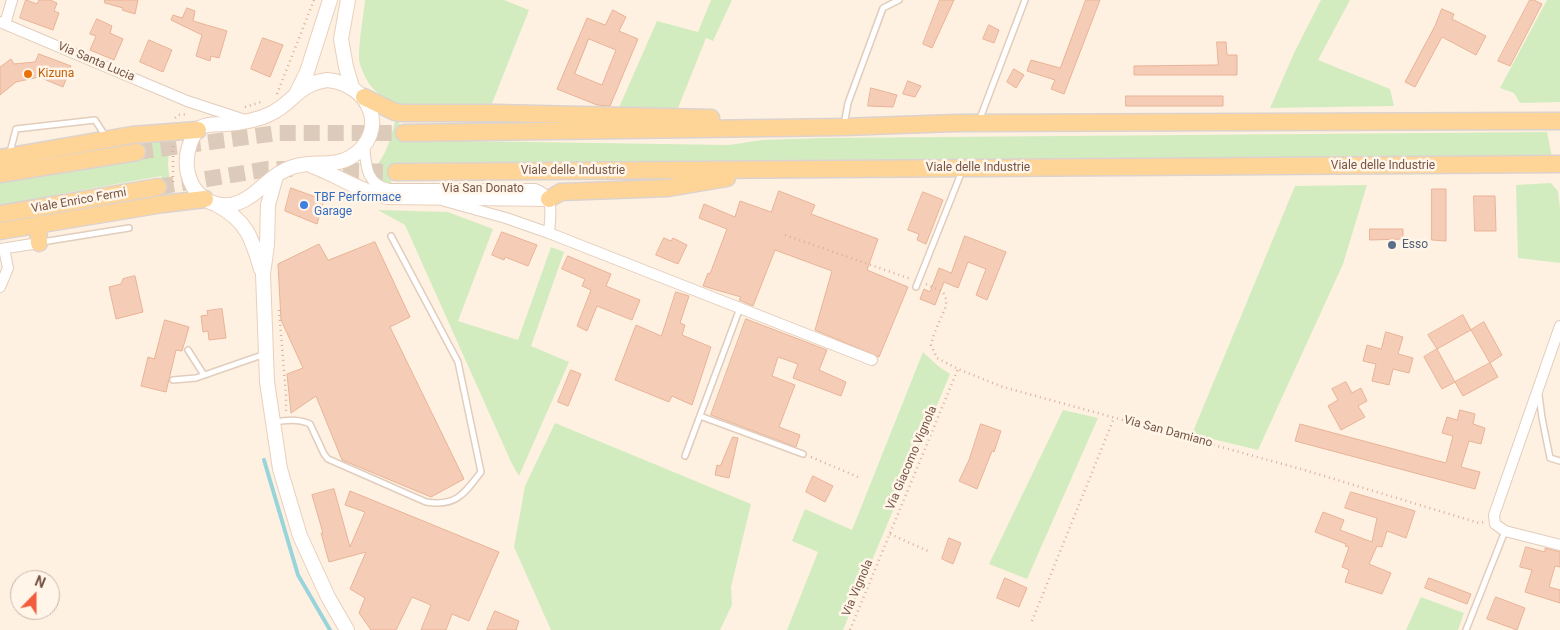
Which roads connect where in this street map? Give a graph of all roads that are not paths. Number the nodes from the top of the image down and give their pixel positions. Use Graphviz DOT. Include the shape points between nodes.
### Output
graph roads {
  1 [pos="12,0"];
  2 [pos="330,0"];
  3 [pos="348,0"];
  4 [pos="899,0"];
  5 [pos="1025,0"];
  6 [pos="3,23"];
  7 [pos="297,92"];
  8 [pos="358,92"];
  9 [pos="188,101"];
  10 [pos="243,115"];
  11 [pos="1560,121"];
  12 [pos="979,124"];
  13 [pos="792,127"];
  14 [pos="843,127"];
  15 [pos="200,128"];
  16 [pos="404,133"];
  17 [pos="108,140"];
  18 [pos="364,145"];
  19 [pos="138,152"];
  20 [pos="4,158"];
  21 [pos="305,164"];
  22 [pos="1560,164"];
  23 [pos="963,168"];
  24 [pos="776,170"];
  25 [pos="396,172"];
  26 [pos="0,174"];
  27 [pos="276,176"];
  28 [pos="166,189"];
  29 [pos="440,199"];
  30 [pos="550,199"];
  31 [pos="210,202"];
  32 [pos="0,214"];
  33 [pos="38,224"];
  34 [pos="129,228"];
  35 [pos="0,231"];
  36 [pos="549,233"];
  37 [pos="391,236"];
  38 [pos="39,243"];
  39 [pos="2,249"];
  40 [pos="263,274"];
  41 [pos="0,287"];
  42 [pos="916,287"];
  43 [pos="740,308"];
  44 [pos="1560,326"];
  45 [pos="188,350"];
  46 [pos="266,354"];
  47 [pos="872,360"];
  48 [pos="204,375"];
  49 [pos="173,380"];
  50 [pos="1538,388"];
  51 [pos="700,416"];
  52 [pos="273,422"];
  53 [pos="804,454"];
  54 [pos="685,456"];
  55 [pos="1560,461"];
  56 [pos="1505,530"];
  57 [pos="1560,545"];
  58 [pos="347,630"];
  59 [pos="1466,630"];
  1 -- 6 [label="street, Via Santa Lucia"];
  2 -- 7 [label="street" via="307,72"];
  3 -- 8 [label="street" via="341,39 346,67"];
  4 -- 14 [label="lane" via="883,8 848,103"];
  5 -- 12 [label="lane"];
  6 -- 9 [label="street, Via Santa Lucia"];
  7 -- 8 [label="street" via="327,80 337,81"];
  7 -- 10 [label="street" via="288,103 272,113"];
  8 -- 13 [label="main road" via="402,113 758,119"];
  8 -- 18 [label="street" via="370,109 371,125"];
  9 -- 10 [label="street, Via Santa Lucia"];
  9 -- 15 [label="street" via="199,112"];
  10 -- 15 [label="street"];
  11 -- 12 [label="main road"];
  12 -- 14 [label="main road"];
  13 -- 14 [label="main road"];
  13 -- 16 [label="main road"];
  15 -- 17 [label="main road"];
  15 -- 31 [label="street" via="189,148 186,169 192,186"];
  17 -- 20 [label="main road"];
  17 -- 20 [label="lane" via="95,120 16,129"];
  18 -- 21 [label="street" via="344,160"];
  18 -- 30 [label="street, Via San Donato" via="371,180 379,187 535,189"];
  19 -- 26 [label="main road"];
  21 -- 27 [label="street"];
  21 -- 29 [label="street" via="376,195"];
  22 -- 23 [label="main road, Viale delle Industrie"];
  23 -- 24 [label="main road, Viale delle Industrie"];
  23 -- 42 [label="lane"];
  24 -- 25 [label="main road, Viale delle Industrie"];
  24 -- 30 [label="main road" via="668,188 562,192"];
  27 -- 31 [label="street" via="245,200 228,205"];
  27 -- 40 [label="street" via="268,205"];
  28 -- 32 [label="main road, Viale Enrico Fermi"];
  29 -- 30 [label="street"];
  29 -- 36 [label="street, Via San Donato"];
  30 -- 36 [label="street"];
  31 -- 33 [label="main road" via="174,202"];
  31 -- 40 [label="street" via="232,214 247,229"];
  33 -- 35 [label="main road"];
  33 -- 38 [label="main road"];
  34 -- 38 [label="lane"];
  36 -- 43 [label="street, Via San Donato"];
  37 -- 52 [label="lane" via="458,362 482,472 467,491 452,502 426,502 328,460 310,424"];
  38 -- 39 [label="street"];
  39 -- 41 [label="street" via="8,268"];
  40 -- 46 [label="street"];
  43 -- 47 [label="street, Via San Donato"];
  43 -- 51 [label="lane"];
  44 -- 50 [label="street"];
  45 -- 48 [label="lane"];
  46 -- 48 [label="lane"];
  46 -- 52 [label="street"];
  48 -- 49 [label="lane"];
  50 -- 55 [label="lane" via="1550,458"];
  50 -- 56 [label="street" via="1496,510 1495,524"];
  51 -- 53 [label="lane"];
  51 -- 54 [label="lane"];
  52 -- 58 [label="street" via="280,469 300,536"];
  56 -- 57 [label="street"];
  56 -- 59 [label="lane"];
}
